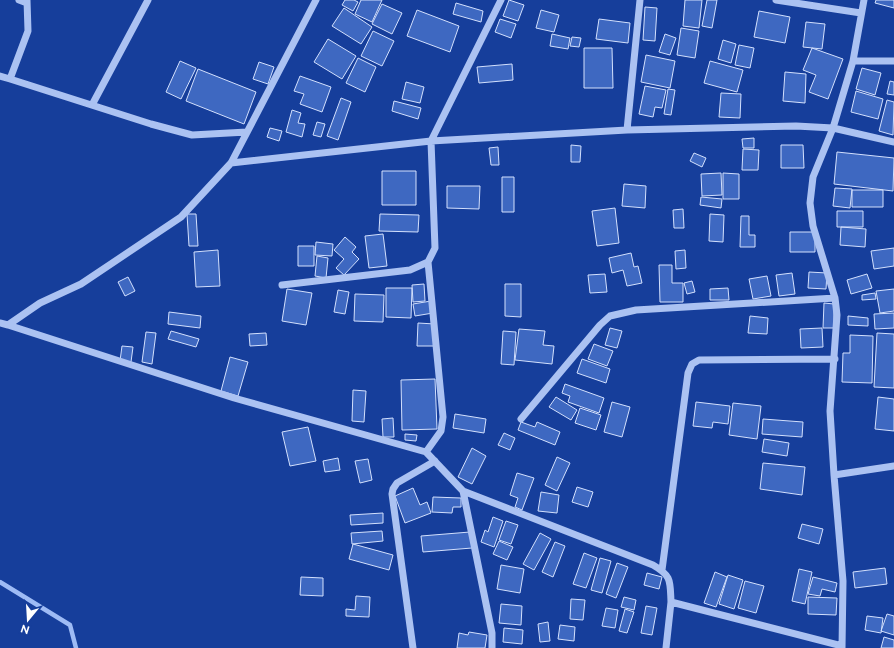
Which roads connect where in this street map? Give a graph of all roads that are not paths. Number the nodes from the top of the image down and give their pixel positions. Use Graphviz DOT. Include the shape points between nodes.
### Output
graph roads {
  1 [pos="19,0"];
  2 [pos="148,0"];
  3 [pos="316,0"];
  4 [pos="500,0"];
  5 [pos="640,0"];
  6 [pos="776,0"];
  7 [pos="864,0"];
  8 [pos="27,1"];
  9 [pos="861,14"];
  10 [pos="853,61"];
  11 [pos="894,61"];
  12 [pos="0,76"];
  13 [pos="10,79"];
  14 [pos="92,105"];
  15 [pos="833,128"];
  16 [pos="627,130"];
  17 [pos="247,132"];
  18 [pos="431,141"];
  19 [pos="894,142"];
  20 [pos="231,163"];
  21 [pos="428,262"];
  22 [pos="282,285"];
  23 [pos="835,298"];
  24 [pos="0,323"];
  25 [pos="8,325"];
  26 [pos="835,359"];
  27 [pos="521,419"];
  28 [pos="426,452"];
  29 [pos="435,461"];
  30 [pos="894,466"];
  31 [pos="834,475"];
  32 [pos="463,491"];
  33 [pos="662,570"];
  34 [pos="671,602"];
  35 [pos="842,647"];
  36 [pos="413,648"];
  37 [pos="492,648"];
  38 [pos="666,648"];
  1 -- 8 [label="street"];
  2 -- 14 [label="street"];
  3 -- 17 [label="street"];
  4 -- 18 [label="street"];
  5 -- 16 [label="street"];
  6 -- 9 [label="street"];
  7 -- 9 [label="street"];
  8 -- 13 [label="street" via="28,31"];
  9 -- 10 [label="street"];
  10 -- 11 [label="street"];
  10 -- 15 [label="street"];
  12 -- 13 [label="street"];
  13 -- 14 [label="street"];
  14 -- 17 [label="street" via="192,136"];
  15 -- 16 [label="street" via="796,126"];
  15 -- 19 [label="street"];
  15 -- 23 [label="street" via="812,177 810,203 813,226"];
  16 -- 18 [label="street"];
  17 -- 20 [label="street"];
  18 -- 20 [label="street"];
  18 -- 21 [label="street" via="435,248"];
  20 -- 25 [label="street" via="181,217 81,284 40,303"];
  21 -- 22 [label="street" via="410,270"];
  21 -- 28 [label="street" via="443,417 441,431"];
  23 -- 26 [label="street"];
  23 -- 27 [label="street" via="636,310 610,316"];
  24 -- 25 [label="street"];
  25 -- 28 [label="street" via="234,398"];
  26 -- 31 [label="street" via="830,411"];
  26 -- 33 [label="street" via="699,360 692,364 688,373"];
  28 -- 29 [label="street"];
  29 -- 32 [label="street"];
  29 -- 36 [label="street" via="397,483 392,494"];
  30 -- 31 [label="street"];
  31 -- 35 [label="street" via="843,582"];
  32 -- 33 [label="street"];
  32 -- 37 [label="street" via="492,633"];
  33 -- 34 [label="street" via="670,580"];
  34 -- 35 [label="street"];
  34 -- 38 [label="street"];
}
